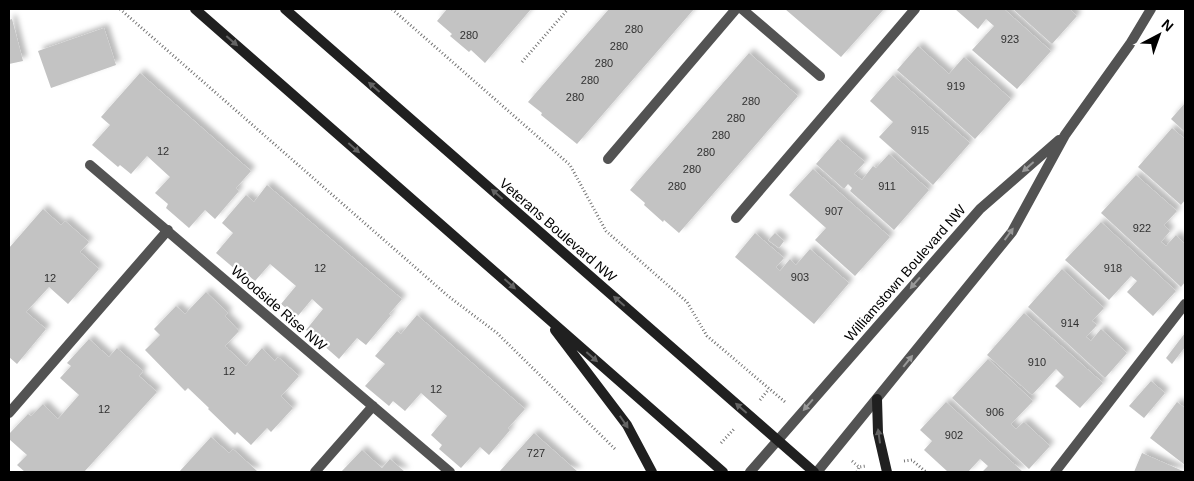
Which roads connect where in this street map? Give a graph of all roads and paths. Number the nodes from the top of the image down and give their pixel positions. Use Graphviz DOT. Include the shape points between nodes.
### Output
graph roads {
  1 [pos="120,9"];
  2 [pos="195,9"];
  3 [pos="284,9"];
  4 [pos="392,9"];
  5 [pos="568,9"];
  6 [pos="736,9"];
  7 [pos="742,9"];
  8 [pos="915,9"];
  9 [pos="1151,9"];
  10 [pos="522,62"];
  11 [pos="820,76"];
  12 [pos="1065,135"];
  13 [pos="608,159"];
  14 [pos="90,165"];
  15 [pos="736,218"];
  16 [pos="168,230"];
  17 [pos="1185,304"];
  18 [pos="543,313"];
  19 [pos="769,389"];
  20 [pos="877,399"];
  21 [pos="373,406"];
  22 [pos="9,413"];
  23 [pos="778,441"];
  24 [pos="620,454"];
  25 [pos="851,460"];
  26 [pos="912,460"];
  27 [pos="315,472"];
  28 [pos="450,472"];
  29 [pos="652,472"];
  30 [pos="723,472"];
  31 [pos="750,472"];
  32 [pos="815,472"];
  33 [pos="857,472"];
  34 [pos="887,472"];
  35 [pos="926,472"];
  36 [pos="1055,472"];
  1 -- 24 [label="path" via="448,296 497,334"];
  2 -- 18 [label="main road, one-way"];
  23 -- 3 [label="main road, Veterans Boulevard NW, one-way"];
  4 -- 19 [label="path" via="570,165 606,231 687,302 707,336"];
  5 -- 10 [label="path"];
  6 -- 13 [label="street"];
  7 -- 11 [label="street"];
  8 -- 15 [label="street"];
  9 -- 12 [label="street, Williamstown Boulevard NW"];
  20 -- 12 [label="street, Williamstown Boulevard NW, one-way" via="1012,232"];
  12 -- 23 [label="street, Williamstown Boulevard NW, one-way" via="980,209"];
  14 -- 16 [label="street, Woodside Rise NW"];
  16 -- 21 [label="street, Woodside Rise NW"];
  16 -- 22 [label="street"];
  17 -- 36 [label="street"];
  18 -- 29 [label="main road, one-way" via="627,425"];
  18 -- 30 [label="main road, one-way"];
  20 -- 32 [label="street, Williamstown Boulevard NW"];
  34 -- 20 [label="main road, one-way" via="878,433"];
  21 -- 27 [label="street"];
  21 -- 28 [label="street, Woodside Rise NW"];
  23 -- 31 [label="street, Williamstown Boulevard NW"];
  23 -- 32 [label="main road, Veterans Boulevard NW"];
  25 -- 33 [label="path" via="859,467"];
  26 -- 35 [label="path"];
}
